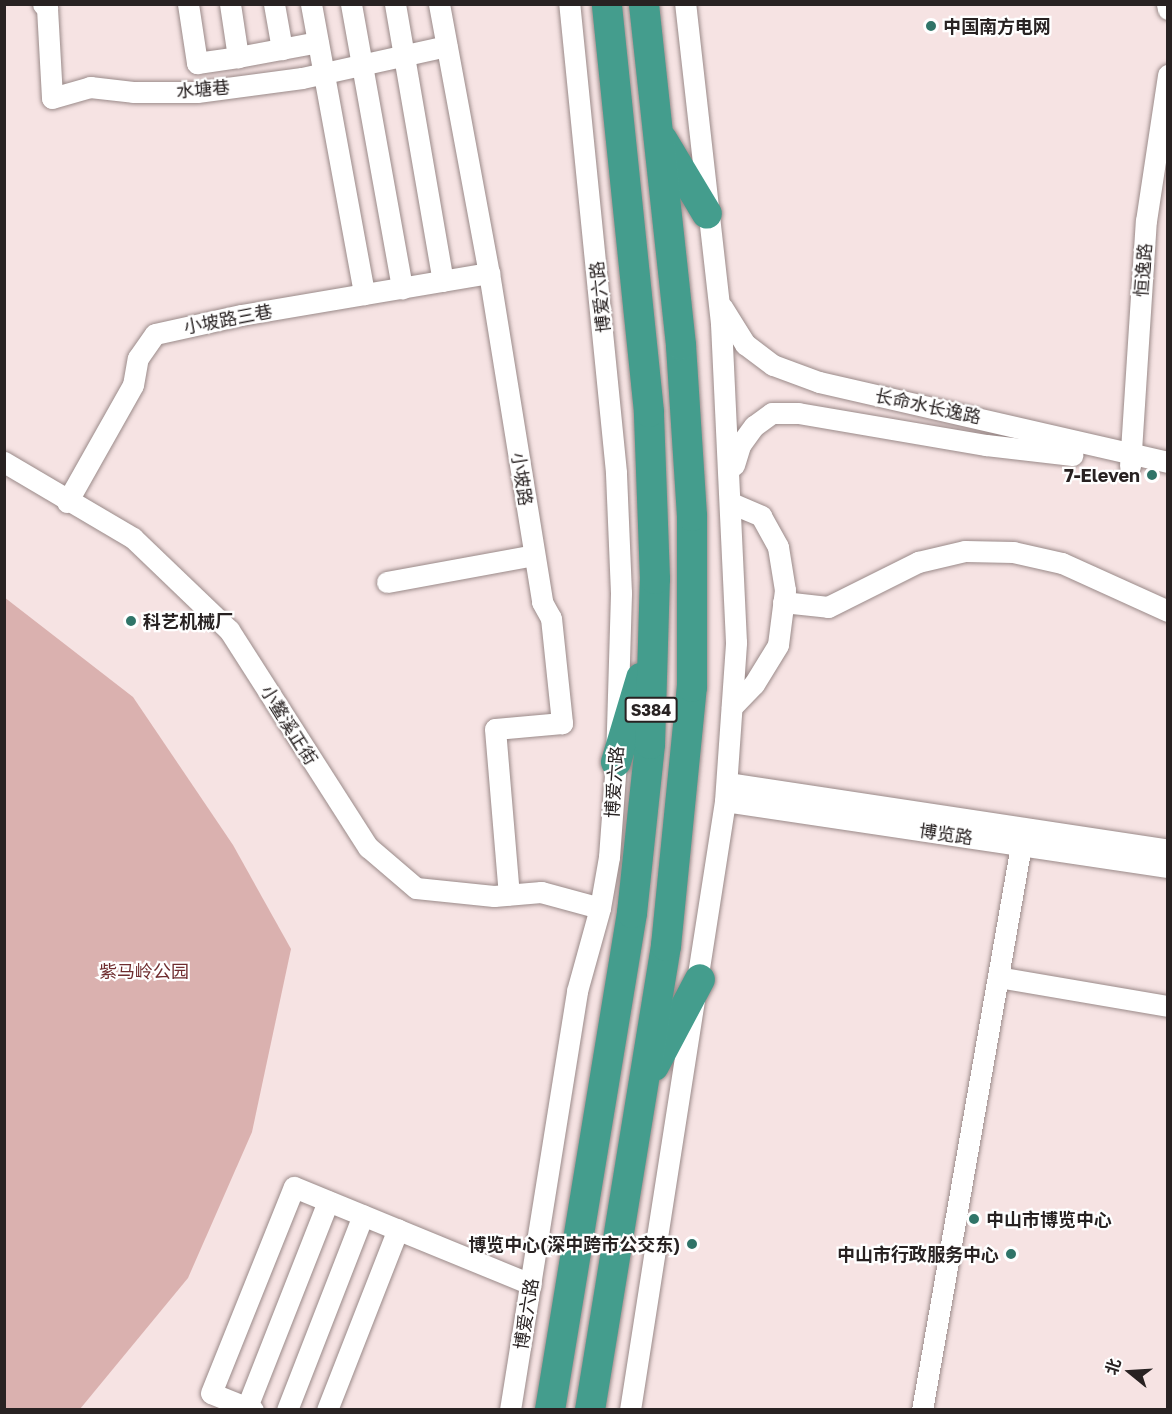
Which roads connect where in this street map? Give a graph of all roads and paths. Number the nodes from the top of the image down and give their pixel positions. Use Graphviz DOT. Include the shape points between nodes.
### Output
graph roads {
  1 [pos="43,4"];
  2 [pos="188,4"];
  3 [pos="230,4"];
  4 [pos="274,4"];
  5 [pos="311,4"];
  6 [pos="351,4"];
  7 [pos="395,4"];
  8 [pos="439,4"];
  9 [pos="569,4"];
  10 [pos="607,4"];
  11 [pos="644,4"];
  12 [pos="685,4"];
  13 [pos="1167,4"];
  14 [pos="1167,9"];
  15 [pos="318,42"];
  16 [pos="447,46"];
  17 [pos="282,49"];
  18 [pos="404,55"];
  19 [pos="238,57"];
  20 [pos="362,64"];
  21 [pos="323,73"];
  22 [pos="1167,75"];
  23 [pos="657,130"];
  24 [pos="707,214"];
  25 [pos="489,273"];
  26 [pos="443,281"];
  27 [pos="402,288"];
  28 [pos="364,294"];
  29 [pos="718,301"];
  30 [pos="1131,460"];
  31 [pos="4,462"];
  32 [pos="1167,462"];
  33 [pos="1167,475"];
  34 [pos="730,477"];
  35 [pos="67,502"];
  36 [pos="731,503"];
  37 [pos="534,555"];
  38 [pos="387,582"];
  39 [pos="783,602"];
  40 [pos="1167,611"];
  41 [pos="653,638"];
  42 [pos="732,707"];
  43 [pos="616,762"];
  44 [pos="726,792"];
  45 [pos="1021,845"];
  46 [pos="1167,850"];
  47 [pos="1167,867"];
  48 [pos="509,894"];
  49 [pos="600,908"];
  50 [pos="998,977"];
  51 [pos="700,979"];
  52 [pos="1167,1006"];
  53 [pos="641,1089"];
  54 [pos="328,1201"];
  55 [pos="363,1215"];
  56 [pos="398,1229"];
  57 [pos="531,1284"];
  58 [pos="250,1408"];
  59 [pos="287,1410"];
  60 [pos="327,1410"];
  61 [pos="510,1410"];
  62 [pos="550,1410"];
  63 [pos="590,1410"];
  64 [pos="630,1410"];
  65 [pos="922,1410"];
  1 -- 21 [label="street, 水塘巷" via="47,8 52,98 90,87 133,93 197,92"];
  2 -- 19 [label="street" via="197,63"];
  3 -- 19 [label="street"];
  4 -- 17 [label="street"];
  5 -- 15 [label="street"];
  6 -- 20 [label="street"];
  7 -- 18 [label="street"];
  8 -- 16 [label="street, 小坡路"];
  9 -- 43 [label="street, 博爱六路" via="616,472 621,593"];
  10 -- 41 [label="highway, 博爱六路 / S384" via="649,412 656,579"];
  11 -- 23 [label="highway, S384"];
  12 -- 24 [label="street"];
  13 -- 14 [label="street"];
  15 -- 17 [label="street"];
  15 -- 21 [label="street"];
  16 -- 18 [label="street, 水塘巷"];
  16 -- 25 [label="street, 小坡路"];
  17 -- 19 [label="street"];
  18 -- 20 [label="street, 水塘巷"];
  18 -- 26 [label="street"];
  20 -- 21 [label="street, 水塘巷"];
  20 -- 27 [label="street"];
  21 -- 28 [label="street"];
  22 -- 30 [label="street, 恒逸路" via="1146,221"];
  23 -- 24 [label="highway"];
  23 -- 53 [label="highway, S384" via="687,436 692,516 692,687 666,946"];
  24 -- 29 [label="street"];
  25 -- 26 [label="street, 小坡路三巷"];
  25 -- 37 [label="street, 小坡路"];
  26 -- 27 [label="street, 小坡路三巷"];
  27 -- 28 [label="street, 小坡路三巷"];
  28 -- 35 [label="street, 小坡路三巷" via="155,334 138,358 133,385"];
  29 -- 30 [label="street, 长命水长逸路" via="745,344 773,365 819,382"];
  29 -- 34 [label="street"];
  30 -- 32 [label="street, 长命水长逸路"];
  30 -- 33 [label="street, 长命水长逸路"];
  30 -- 34 [label="street, 长命水长逸路" via="986,445 798,413 772,413 754,426 740,445"];
  31 -- 35 [label="street, 小鳌溪正街"];
  34 -- 36 [label="street"];
  35 -- 48 [label="street, 小鳌溪正街" via="133,538 229,630 369,847 416,888"];
  36 -- 39 [label="street" via="761,516 778,547"];
  36 -- 42 [label="street" via="736,642"];
  37 -- 38 [label="street"];
  37 -- 48 [label="street, 小坡路" via="542,602 551,618 562,723 495,729"];
  39 -- 40 [label="street" via="828,607 918,562 965,551 1013,552 1062,563"];
  39 -- 42 [label="street" via="778,645 754,684"];
  41 -- 43 [label="highway"];
  41 -- 62 [label="highway, 博爱六路 / S384" via="650,744 632,913"];
  42 -- 44 [label="street"];
  43 -- 49 [label="street, 博爱六路" via="609,857"];
  44 -- 45 [label="street, 博览路"];
  44 -- 46 [label="street, 博览路"];
  44 -- 51 [label="street"];
  45 -- 47 [label="street, 博览路"];
  45 -- 50 [label="street"];
  48 -- 49 [label="street, 小鳌溪正街" via="541,892"];
  49 -- 57 [label="street, 博爱六路" via="577,991"];
  50 -- 52 [label="street"];
  50 -- 65 [label="street"];
  51 -- 53 [label="highway"];
  51 -- 64 [label="street"];
  53 -- 63 [label="highway, S384"];
  54 -- 55 [label="street"];
  54 -- 58 [label="street"];
  54 -- 58 [label="street" via="294,1187 211,1393"];
  55 -- 56 [label="street"];
  55 -- 59 [label="street"];
  56 -- 57 [label="street"];
  56 -- 60 [label="street"];
  57 -- 61 [label="street, 博爱六路"];
}
